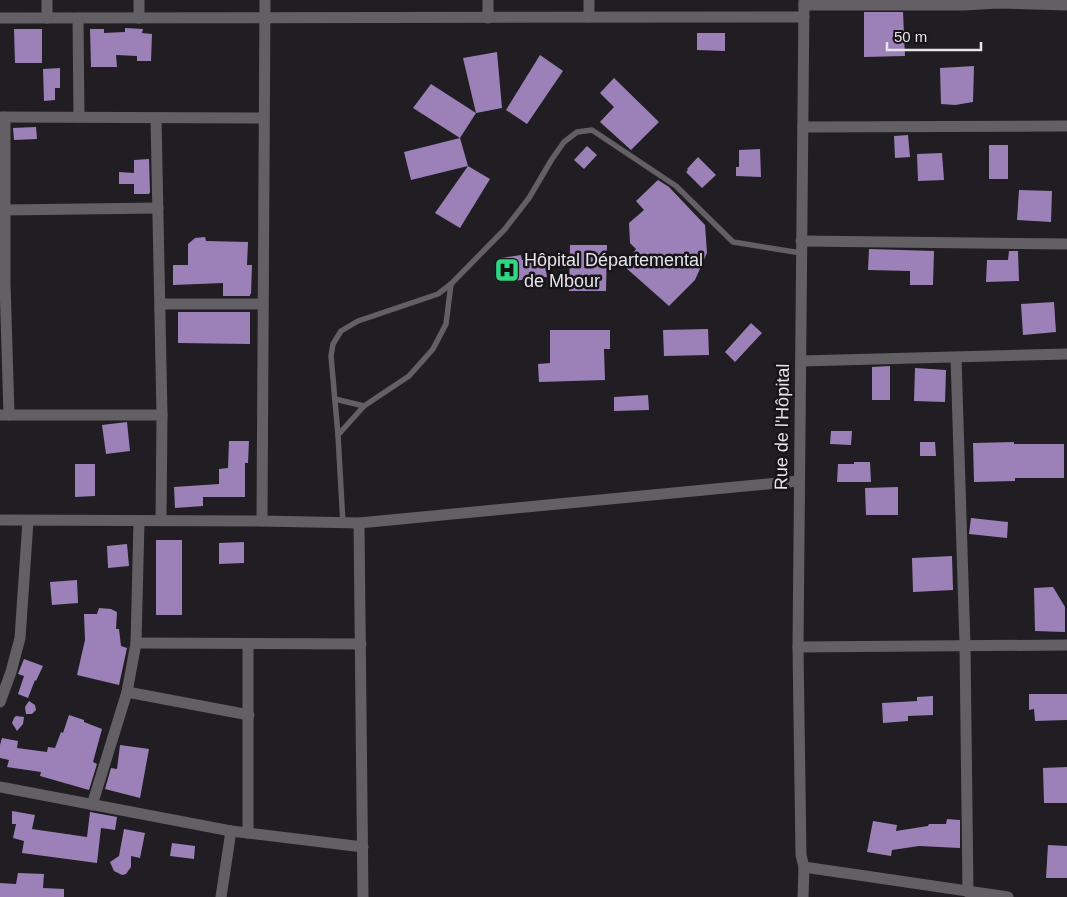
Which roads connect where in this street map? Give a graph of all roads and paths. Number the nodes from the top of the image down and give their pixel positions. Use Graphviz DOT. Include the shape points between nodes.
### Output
graph roads {
  1 [pos="47,0"];
  2 [pos="139,0"];
  3 [pos="265,0"];
  4 [pos="488,0"];
  5 [pos="589,0"];
  6 [pos="804,2"];
  7 [pos="964,2"];
  8 [pos="1060,3"];
  9 [pos="804,17"];
  10 [pos="0,18"];
  11 [pos="47,18"];
  12 [pos="78,18"];
  13 [pos="139,18"];
  14 [pos="265,18"];
  15 [pos="488,18"];
  16 [pos="589,18"];
  17 [pos="2,117"];
  18 [pos="79,117"];
  19 [pos="156,118"];
  20 [pos="264,118"];
  21 [pos="1067,126"];
  22 [pos="803,128"];
  23 [pos="158,208"];
  24 [pos="5,210"];
  25 [pos="1067,244"];
  26 [pos="802,247"];
  27 [pos="2,283"];
  28 [pos="451,284"];
  29 [pos="161,304"];
  30 [pos="263,304"];
  31 [pos="1067,354"];
  32 [pos="956,358"];
  33 [pos="801,361"];
  34 [pos="335,399"];
  35 [pos="364,406"];
  36 [pos="4,415"];
  37 [pos="162,415"];
  38 [pos="338,434"];
  39 [pos="799,481"];
  40 [pos="0,520"];
  41 [pos="161,520"];
  42 [pos="28,521"];
  43 [pos="139,521"];
  44 [pos="262,521"];
  45 [pos="359,523"];
  46 [pos="343,524"];
  47 [pos="136,644"];
  48 [pos="248,644"];
  49 [pos="361,644"];
  50 [pos="1067,645"];
  51 [pos="965,646"];
  52 [pos="798,647"];
  53 [pos="126,692"];
  54 [pos="0,702"];
  55 [pos="249,715"];
  56 [pos="0,787"];
  57 [pos="92,804"];
  58 [pos="231,831"];
  59 [pos="248,833"];
  60 [pos="363,847"];
  61 [pos="804,867"];
  62 [pos="968,892"];
  63 [pos="221,897"];
  64 [pos="363,897"];
  65 [pos="803,897"];
  66 [pos="1008,897"];
  1 -- 11 [label="street"];
  2 -- 13 [label="street"];
  3 -- 14 [label="street"];
  4 -- 15 [label="street"];
  5 -- 16 [label="street"];
  6 -- 7 [label="street"];
  6 -- 9 [label="street, Rue de l'Hôpital"];
  7 -- 8 [label="street"];
  9 -- 16 [label="street"];
  9 -- 22 [label="street, Rue de l'Hôpital"];
  10 -- 11 [label="street"];
  11 -- 12 [label="street"];
  12 -- 13 [label="street"];
  12 -- 18 [label="street"];
  13 -- 14 [label="street"];
  14 -- 15 [label="street"];
  14 -- 20 [label="street"];
  15 -- 16 [label="street"];
  17 -- 18 [label="street"];
  17 -- 24 [label="street"];
  18 -- 19 [label="street"];
  19 -- 20 [label="street"];
  19 -- 23 [label="street"];
  20 -- 30 [label="street"];
  21 -- 22 [label="street"];
  22 -- 26 [label="street, Rue de l'Hôpital"];
  23 -- 24 [label="street"];
  23 -- 29 [label="street"];
  24 -- 27 [label="street"];
  25 -- 26 [label="street"];
  26 -- 28 [label="lane" via="733,242 676,186 592,130 578,132 564,142 505,229"];
  26 -- 33 [label="street, Rue de l'Hôpital"];
  27 -- 36 [label="street"];
  28 -- 34 [label="lane" via="438,294 358,321 341,331 332,344"];
  28 -- 35 [label="lane" via="446,324 433,350 409,376"];
  29 -- 30 [label="street"];
  29 -- 37 [label="street"];
  30 -- 44 [label="street"];
  31 -- 32 [label="street"];
  32 -- 33 [label="street"];
  32 -- 51 [label="street"];
  33 -- 39 [label="street, Rue de l'Hôpital"];
  34 -- 35 [label="lane"];
  34 -- 38 [label="lane"];
  35 -- 38 [label="lane"];
  36 -- 37 [label="street"];
  37 -- 41 [label="street"];
  38 -- 46 [label="lane"];
  39 -- 45 [label="street"];
  39 -- 52 [label="street, Rue de l'Hôpital"];
  40 -- 42 [label="street"];
  41 -- 43 [label="street"];
  41 -- 44 [label="street"];
  42 -- 43 [label="street"];
  42 -- 54 [label="street" via="20,638"];
  43 -- 47 [label="street"];
  44 -- 46 [label="street"];
  45 -- 46 [label="street"];
  45 -- 49 [label="street"];
  47 -- 48 [label="street"];
  47 -- 53 [label="street"];
  48 -- 49 [label="street"];
  48 -- 55 [label="street"];
  49 -- 60 [label="street"];
  50 -- 51 [label="street"];
  51 -- 52 [label="street"];
  51 -- 62 [label="street"];
  52 -- 61 [label="street, Rue de l'Hôpital" via="801,855"];
  53 -- 55 [label="street"];
  53 -- 57 [label="street"];
  55 -- 59 [label="street"];
  56 -- 57 [label="street"];
  57 -- 58 [label="street"];
  58 -- 59 [label="street"];
  58 -- 63 [label="street"];
  59 -- 60 [label="street"];
  60 -- 64 [label="street"];
  61 -- 62 [label="street"];
  61 -- 65 [label="street, Rue de l'Hôpital"];
  62 -- 66 [label="street"];
}
